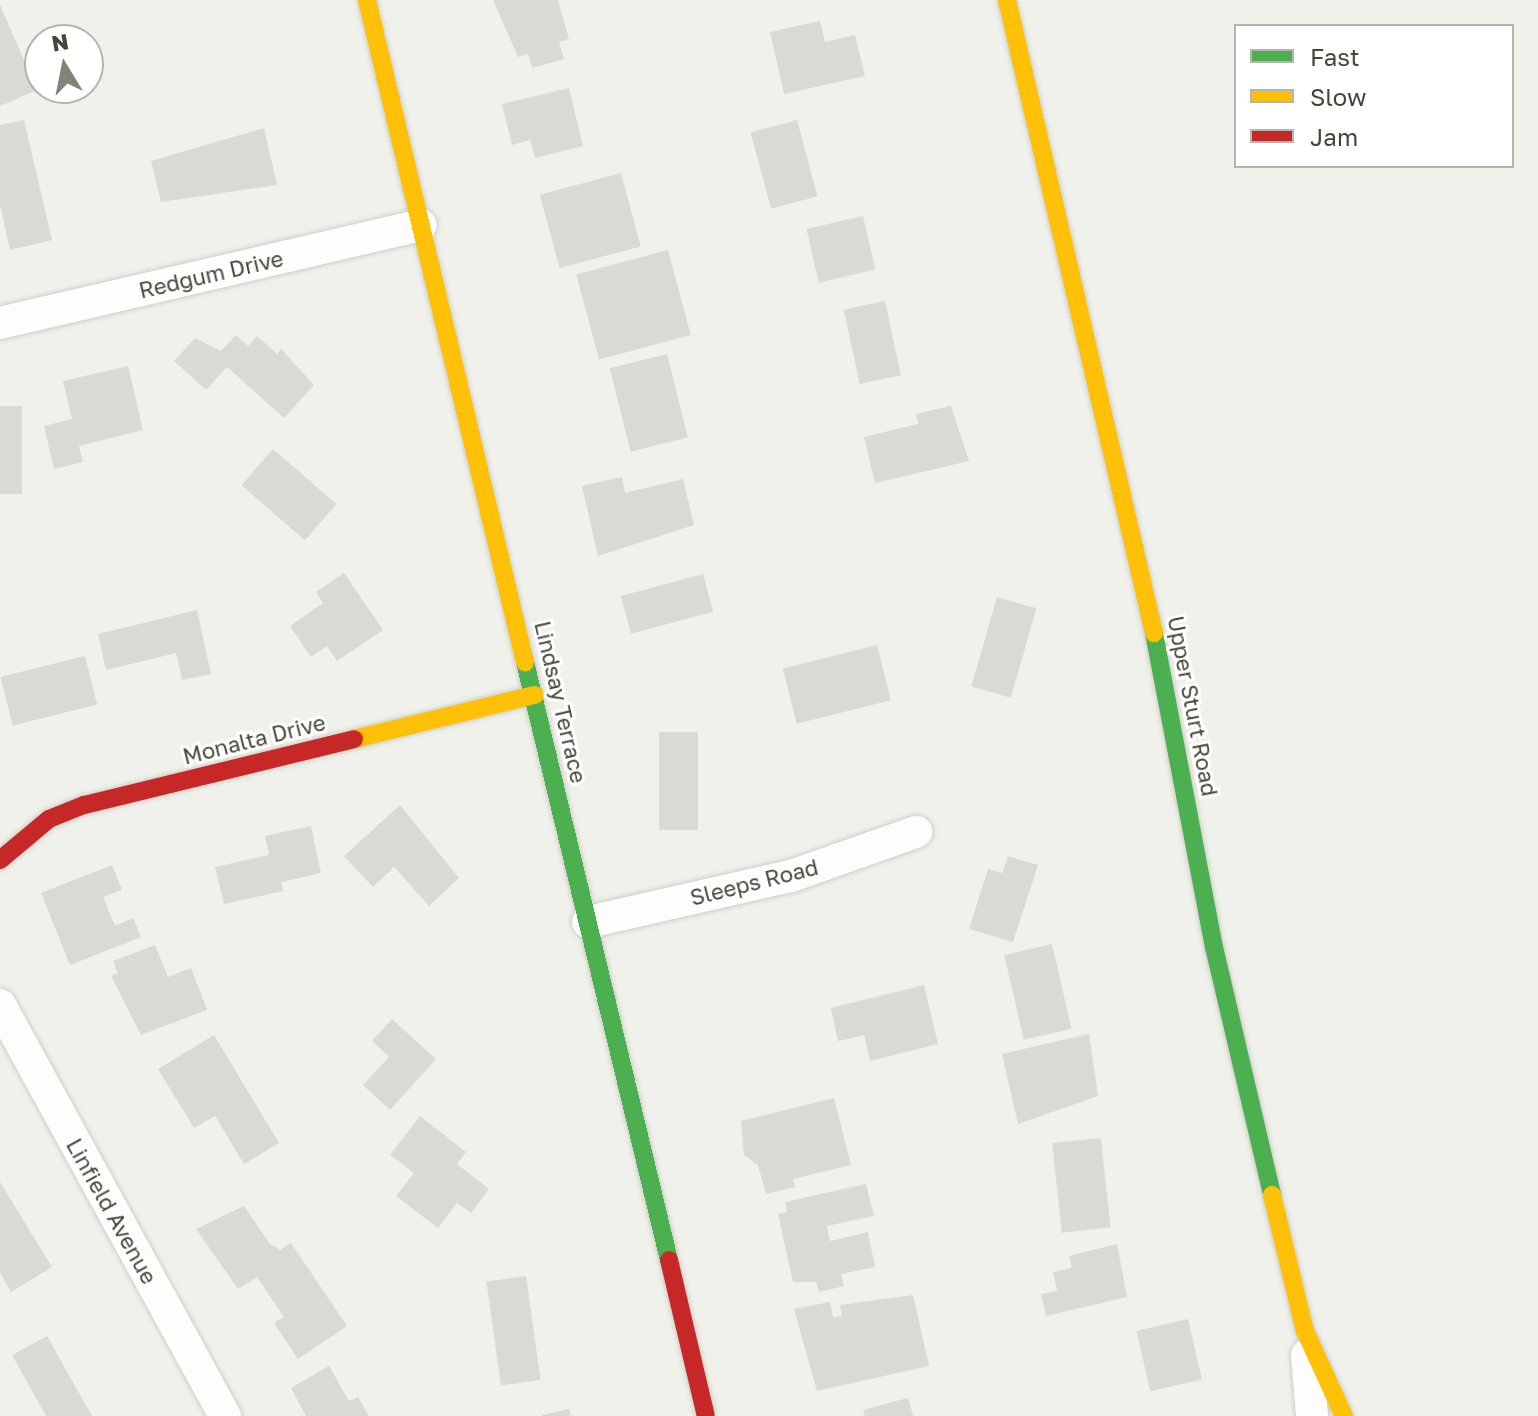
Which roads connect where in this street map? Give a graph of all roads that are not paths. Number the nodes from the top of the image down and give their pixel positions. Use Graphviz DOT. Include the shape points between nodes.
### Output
graph roads {
  1 [pos="367,0"];
  2 [pos="1007,0"];
  3 [pos="421,225"];
  4 [pos="0,323"];
  5 [pos="535,695"];
  6 [pos="916,832"];
  7 [pos="0,860"];
  8 [pos="588,922"];
  9 [pos="0,1005"];
  10 [pos="1305,1331"];
  11 [pos="225,1416"];
  12 [pos="706,1416"];
  13 [pos="1312,1416"];
  14 [pos="1344,1416"];
  1 -- 3 [label="street, Lindsay Terrace"];
  2 -- 10 [label="street, Upper Sturt Road" via="1130,509 1214,947"];
  3 -- 4 [label="street, Redgum Drive"];
  3 -- 5 [label="street, Lindsay Terrace"];
  5 -- 7 [label="street, Monalta Drive" via="84,805 49,819"];
  5 -- 8 [label="street, Lindsay Terrace"];
  6 -- 8 [label="street, Sleeps Road" via="791,876"];
  8 -- 12 [label="street, Lindsay Terrace"];
  9 -- 11 [label="street, Linfield Avenue"];
  10 -- 13 [label="street"];
  10 -- 14 [label="street, Upper Sturt Road"];
}
